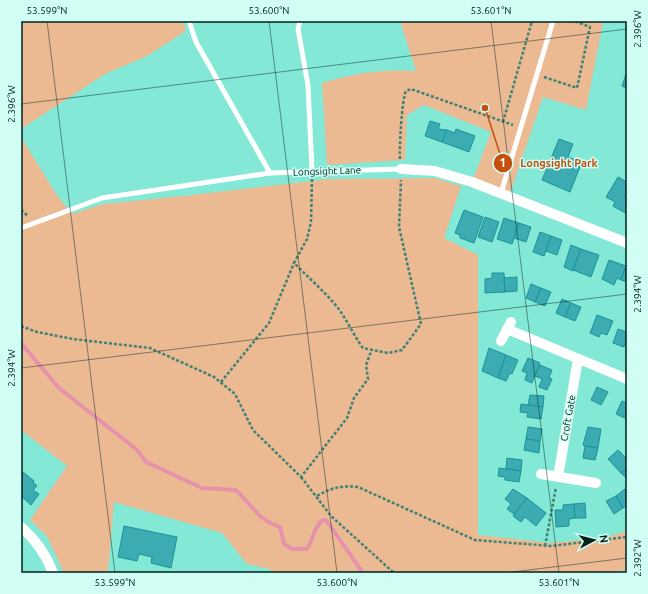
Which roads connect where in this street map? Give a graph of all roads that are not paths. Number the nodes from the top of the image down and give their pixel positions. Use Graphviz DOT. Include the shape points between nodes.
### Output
graph roads {
  1 [pos="189,21"];
  2 [pos="300,21"];
  3 [pos="553,21"];
  4 [pos="401,169"];
  5 [pos="312,171"];
  6 [pos="270,173"];
  7 [pos="501,193"];
  8 [pos="21,228"];
  9 [pos="627,243"];
  10 [pos="502,341"];
  11 [pos="578,359"];
  12 [pos="627,379"];
  13 [pos="541,474"];
  14 [pos="558,477"];
  15 [pos="596,483"];
  16 [pos="21,527"];
  17 [pos="53,573"];
  1 -- 6 [label="lane" via="196,42"];
  2 -- 5 [label="lane" via="298,29 308,85"];
  3 -- 7 [label="lane"];
  4 -- 5 [label="lane, Longsight Lane"];
  4 -- 7 [label="street, Longsight Lane" via="435,171"];
  5 -- 6 [label="lane, Longsight Lane"];
  6 -- 8 [label="lane, Longsight Lane" via="102,198"];
  7 -- 9 [label="street, Longsight Lane"];
  10 -- 11 [label="street" via="509,326"];
  11 -- 12 [label="street"];
  11 -- 14 [label="street, Croft Gate"];
  13 -- 14 [label="street"];
  14 -- 15 [label="street"];
  16 -- 17 [label="street" via="34,539"];
}
